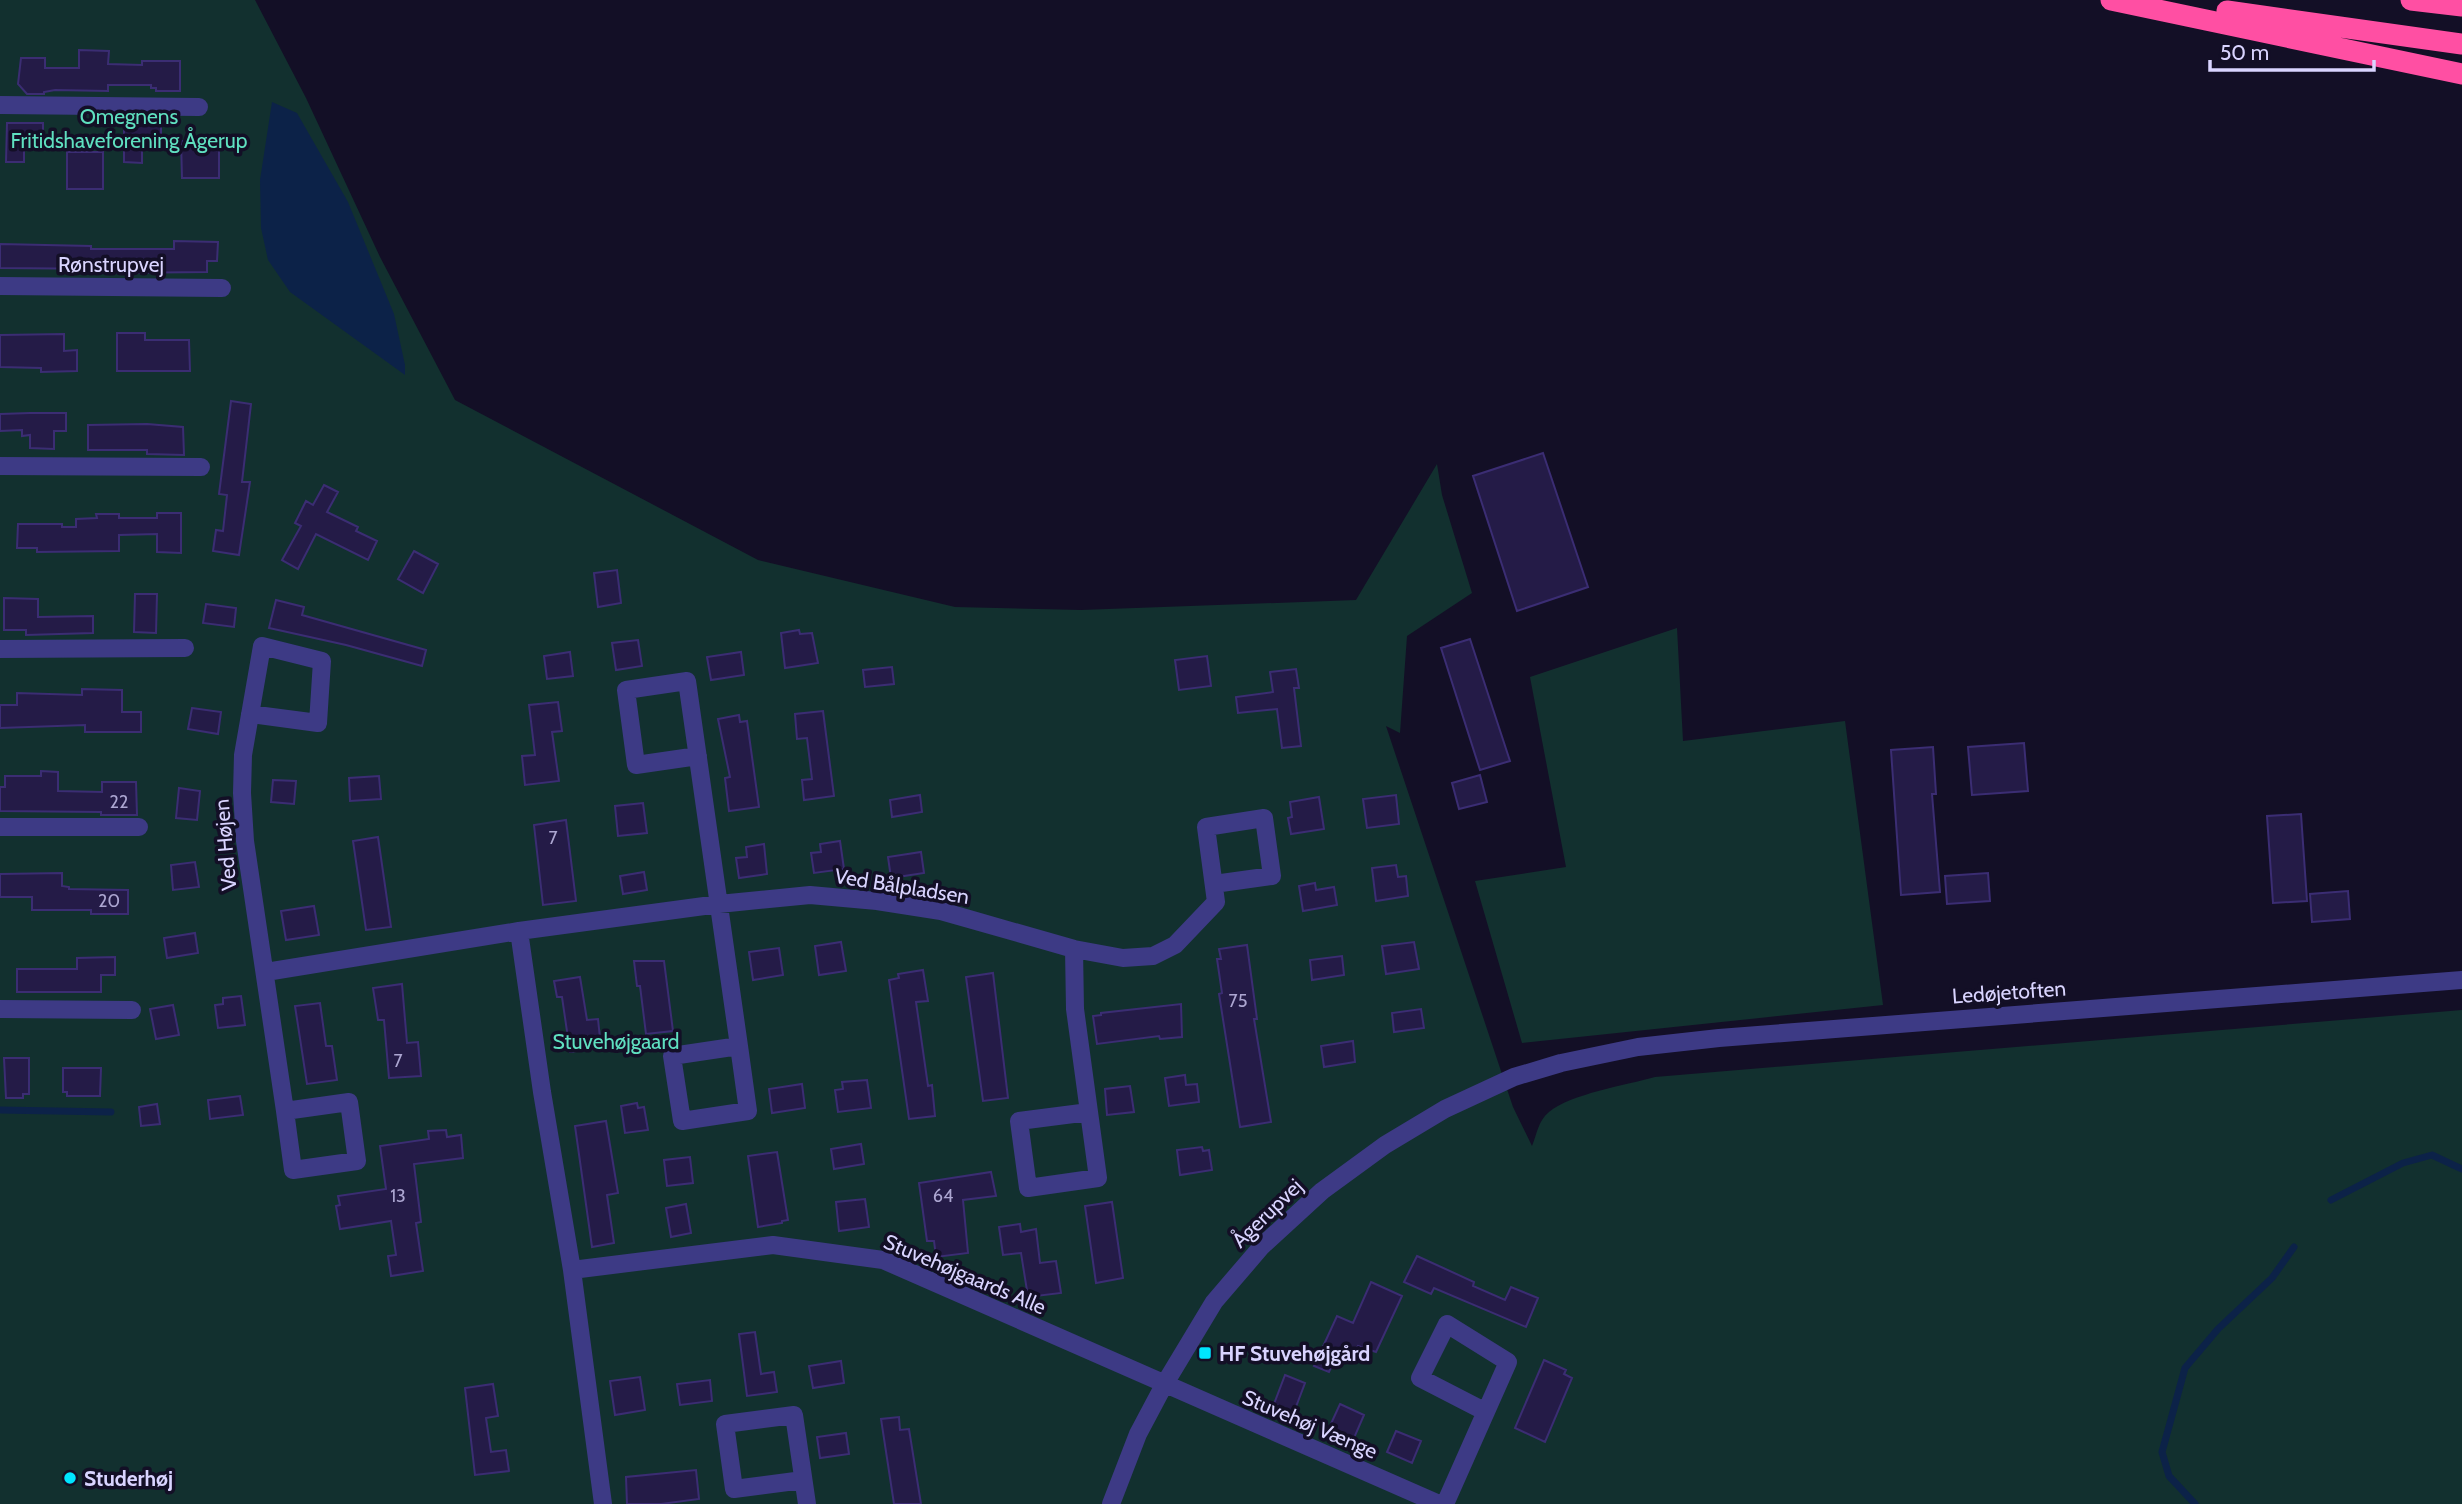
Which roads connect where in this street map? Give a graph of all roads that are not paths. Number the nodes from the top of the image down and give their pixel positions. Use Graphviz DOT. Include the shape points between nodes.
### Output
graph roads {
  1 [pos="2111,0"];
  2 [pos="2148,0"];
  3 [pos="2411,0"];
  4 [pos="2462,6"];
  5 [pos="2462,44"];
  6 [pos="2462,74"];
  7 [pos="0,105"];
  8 [pos="199,107"];
  9 [pos="0,286"];
  10 [pos="222,288"];
  11 [pos="0,466"];
  12 [pos="201,467"];
  13 [pos="0,649"];
  14 [pos="185,649"];
  15 [pos="250,714"];
  16 [pos="698,756"];
  17 [pos="0,827"];
  18 [pos="139,827"];
  19 [pos="1214,884"];
  20 [pos="719,904"];
  21 [pos="519,931"];
  22 [pos="1074,949"];
  23 [pos="266,972"];
  24 [pos="2462,979"];
  25 [pos="0,1009"];
  26 [pos="132,1010"];
  27 [pos="739,1046"];
  28 [pos="1561,1063"];
  29 [pos="285,1111"];
  30 [pos="1089,1112"];
  31 [pos="572,1270"];
  32 [pos="1164,1385"];
  33 [pos="1486,1412"];
  34 [pos="803,1480"];
  35 [pos="603,1504"];
  36 [pos="807,1504"];
  37 [pos="1111,1504"];
  38 [pos="1439,1504"];
  39 [pos="1445,1504"];
  1 -- 6 [label="highway"];
  2 -- 5 [label="highway"];
  3 -- 4 [label="highway"];
  7 -- 8 [label="street"];
  9 -- 10 [label="street, Rønstrupvej"];
  11 -- 12 [label="street"];
  13 -- 14 [label="street"];
  15 -- 15 [label="street, Ved Højen" via="317,723 322,661 262,646"];
  15 -- 23 [label="street, Ved Højen" via="243,755 245,841"];
  16 -- 16 [label="street" via="687,681 626,690 636,765"];
  16 -- 20 [label="street"];
  17 -- 18 [label="street"];
  19 -- 19 [label="street, Ved Bålpladsen" via="1272,876 1264,818 1206,827"];
  19 -- 22 [label="street, Ved Bålpladsen" via="1216,902 1175,945 1153,956 1123,958"];
  20 -- 21 [label="street, Ved Bålpladsen"];
  20 -- 22 [label="street, Ved Bålpladsen" via="810,895 877,901 941,911"];
  20 -- 27 [label="street"];
  21 -- 23 [label="street"];
  21 -- 31 [label="street"];
  22 -- 30 [label="street" via="1075,1009"];
  23 -- 29 [label="street, Ved Højen"];
  24 -- 28 [label="street, Ledøjetoften" via="1719,1038 1638,1047"];
  25 -- 26 [label="street"];
  27 -- 27 [label="street" via="748,1111 682,1121 672,1056"];
  28 -- 32 [label="street, Ågerupvej" via="1514,1077 1445,1109 1322,1191 1262,1246 1214,1302"];
  29 -- 29 [label="street, Ved Højen" via="349,1102 357,1161 293,1170"];
  30 -- 30 [label="street" via="1098,1178 1028,1188 1019,1121"];
  31 -- 32 [label="street, Stuvehøjgaards Alle" via="773,1245 883,1260"];
  31 -- 35 [label="street"];
  32 -- 37 [label="street, Ågerupvej" via="1138,1434"];
  32 -- 38 [label="street, Stuvehøj Vænge"];
  33 -- 33 [label="street" via="1508,1362 1447,1324 1420,1378"];
  33 -- 39 [label="street"];
  34 -- 34 [label="street" via="794,1415 725,1424 734,1489"];
  34 -- 36 [label="street"];
}
